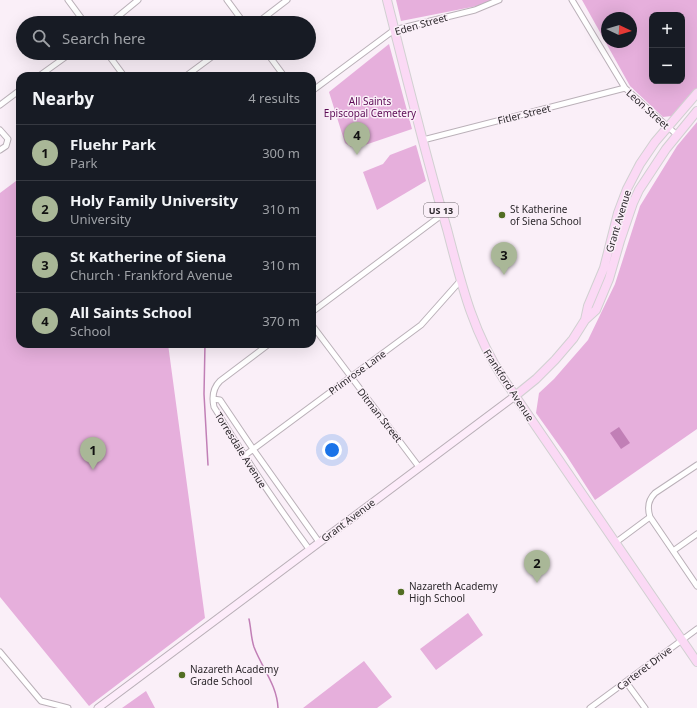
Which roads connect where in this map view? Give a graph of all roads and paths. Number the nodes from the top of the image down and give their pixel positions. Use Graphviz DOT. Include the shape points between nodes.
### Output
graph roads {
  1 [pos="68,0"];
  2 [pos="138,0"];
  3 [pos="227,0"];
  4 [pos="287,0"];
  5 [pos="387,0"];
  6 [pos="499,0"];
  7 [pos="572,0"];
  8 [pos="80,16"];
  9 [pos="119,16"];
  10 [pos="239,16"];
  11 [pos="266,16"];
  12 [pos="394,30"];
  13 [pos="62,60"];
  14 [pos="113,60"];
  15 [pos="208,60"];
  16 [pos="272,60"];
  17 [pos="45,72"];
  18 [pos="121,72"];
  19 [pos="191,72"];
  20 [pos="281,72"];
  21 [pos="316,88"];
  22 [pos="625,88"];
  23 [pos="16,93"];
  24 [pos="697,93"];
  25 [pos="0,105"];
  26 [pos="697,111"];
  27 [pos="668,127"];
  28 [pos="0,130"];
  29 [pos="677,135"];
  30 [pos="423,140"];
  31 [pos="0,150"];
  32 [pos="443,214"];
  33 [pos="461,280"];
  34 [pos="316,309"];
  35 [pos="585,320"];
  36 [pos="316,330"];
  37 [pos="264,348"];
  38 [pos="350,377"];
  39 [pos="515,396"];
  40 [pos="213,399"];
  41 [pos="253,449"];
  42 [pos="244,456"];
  43 [pos="697,465"];
  44 [pos="420,467"];
  45 [pos="650,517"];
  46 [pos="697,534"];
  47 [pos="318,542"];
  48 [pos="615,543"];
  49 [pos="309,550"];
  50 [pos="673,551"];
  51 [pos="697,586"];
  52 [pos="697,629"];
  53 [pos="682,640"];
  54 [pos="0,652"];
  55 [pos="697,662"];
  56 [pos="626,682"];
  57 [pos="41,701"];
  58 [pos="44,708"];
  59 [pos="68,708"];
  60 [pos="98,708"];
  61 [pos="590,708"];
  62 [pos="645,708"];
  1 -- 8 [label="street"];
  2 -- 9 [label="street"];
  3 -- 10 [label="street"];
  4 -- 11 [label="street"];
  5 -- 12 [label="main road, Frankford Avenue / US 13"];
  6 -- 12 [label="street, Eden Street" via="475,10"];
  7 -- 22 [label="street, Leon Street"];
  12 -- 21 [label="street, Eden Street"];
  12 -- 30 [label="main road, Frankford Avenue / US 13"];
  13 -- 17 [label="street"];
  14 -- 18 [label="street"];
  15 -- 19 [label="street"];
  16 -- 20 [label="street"];
  22 -- 27 [label="street, Leon Street"];
  22 -- 30 [label="street, Fitler Street"];
  23 -- 25 [label="street"];
  24 -- 27 [label="main road, Grant Avenue"];
  26 -- 29 [label="main road, Grant Avenue"];
  27 -- 29 [label="street, Leon Street"];
  27 -- 35 [label="main road, Grant Avenue" via="640,164 627,189"];
  28 -- 31 [label="street" via="8,139 6,146"];
  29 -- 35 [label="main road, Grant Avenue" via="639,190 622,233 606,286 596,310"];
  30 -- 32 [label="main road, Frankford Avenue / US 13"];
  32 -- 33 [label="main road, Frankford Avenue / US 13"];
  32 -- 34 [label="street"];
  33 -- 38 [label="street, Primrose Lane" via="423,323"];
  33 -- 39 [label="main road, Frankford Avenue / US 13" via="481,340"];
  35 -- 39 [label="main road, Grant Avenue" via="556,360"];
  36 -- 38 [label="street, Ditman Street"];
  37 -- 40 [label="street" via="216,385"];
  38 -- 41 [label="street, Primrose Lane"];
  38 -- 44 [label="street, Ditman Street"];
  39 -- 44 [label="street, Grant Avenue"];
  39 -- 48 [label="main road, Frankford Avenue / US 13"];
  40 -- 41 [label="street, Torresdale Avenue" via="220,400"];
  40 -- 42 [label="street, Torresdale Avenue" via="214,407"];
  41 -- 42 [label="street, Primrose Lane"];
  41 -- 47 [label="street, Torresdale Avenue"];
  42 -- 49 [label="street, Torresdale Avenue"];
  43 -- 45 [label="street" via="653,495 648,505"];
  44 -- 47 [label="street, Grant Avenue"];
  45 -- 48 [label="street"];
  45 -- 50 [label="street"];
  46 -- 50 [label="street"];
  47 -- 49 [label="street, Grant Avenue"];
  48 -- 53 [label="main road, Frankford Avenue / US 13"];
  49 -- 60 [label="street, Grant Avenue"];
  50 -- 51 [label="street"];
  52 -- 53 [label="street, Carteret Drive"];
  53 -- 55 [label="main road, Frankford Avenue / US 13"];
  53 -- 56 [label="street, Carteret Drive"];
  54 -- 57 [label="street"];
  56 -- 61 [label="street, Carteret Drive"];
  56 -- 62 [label="street"];
  57 -- 58 [label="street"];
  57 -- 59 [label="street"];
}
